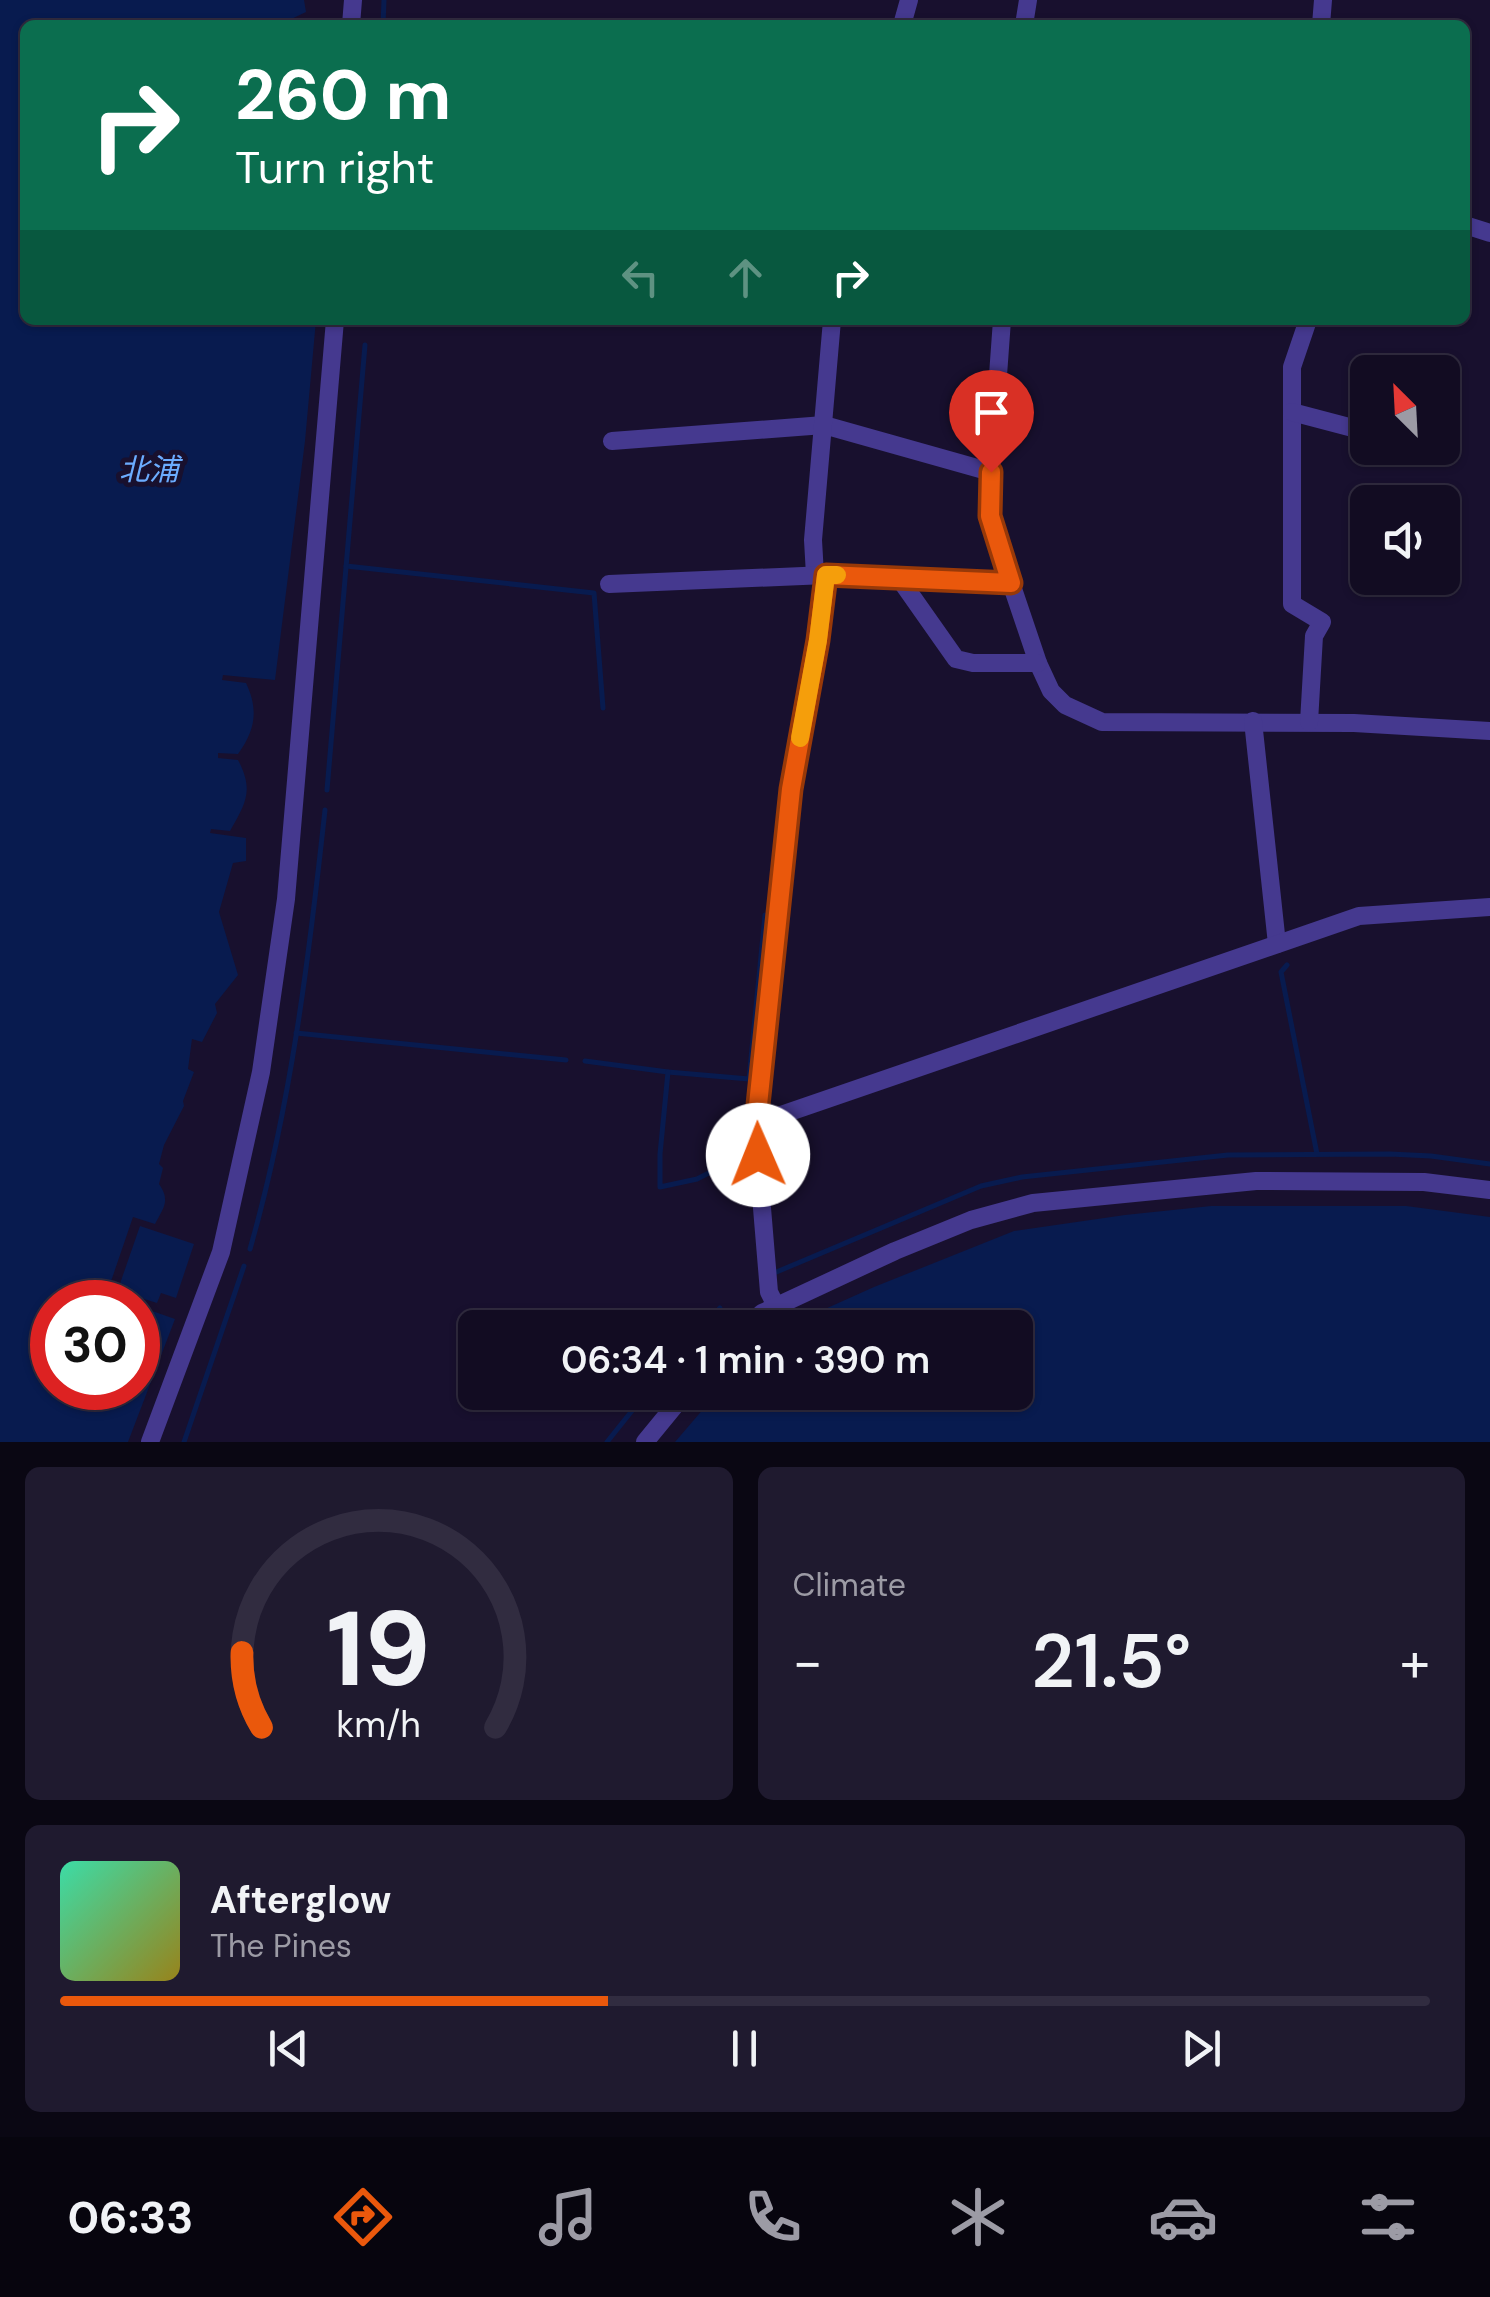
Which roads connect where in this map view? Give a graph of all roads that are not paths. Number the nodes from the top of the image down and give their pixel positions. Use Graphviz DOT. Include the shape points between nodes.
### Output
graph roads {
  1 [pos="335,325"];
  2 [pos="832,325"];
  3 [pos="1002,325"];
  4 [pos="1306,325"];
  5 [pos="1292,412"];
  6 [pos="824,426"];
  7 [pos="1350,427"];
  8 [pos="612,441"];
  9 [pos="991,472"];
  10 [pos="820,575"];
  11 [pos="899,578"];
  12 [pos="1011,583"];
  13 [pos="609,584"];
  14 [pos="1038,663"];
  15 [pos="1252,721"];
  16 [pos="1309,722"];
  17 [pos="1490,731"];
  18 [pos="1490,907"];
  19 [pos="1276,944"];
  20 [pos="756,1124"];
  21 [pos="1490,1190"];
  22 [pos="777,1308"];
  23 [pos="772,1310"];
  24 [pos="672,1410"];
  25 [pos="150,1442"];
  26 [pos="646,1442"];
  1 -- 25 [label="street" via="286,899 261,1072 221,1252"];
  2 -- 6 [label="street"];
  3 -- 9 [label="street"];
  4 -- 5 [label="street" via="1292,367"];
  5 -- 7 [label="street"];
  5 -- 16 [label="street" via="1292,604 1322,622 1314,636"];
  6 -- 8 [label="street"];
  6 -- 9 [label="street"];
  6 -- 10 [label="street" via="813,540"];
  9 -- 12 [label="street" via="990,516"];
  10 -- 11 [label="street"];
  10 -- 13 [label="street"];
  10 -- 20 [label="street" via="818,640 791,789"];
  11 -- 12 [label="street"];
  11 -- 14 [label="street" via="956,659"];
  12 -- 14 [label="street"];
  14 -- 15 [label="street" via="1065,705 1102,722"];
  15 -- 16 [label="street"];
  15 -- 19 [label="street"];
  16 -- 17 [label="street"];
  18 -- 19 [label="street" via="1359,916"];
  19 -- 20 [label="street"];
  20 -- 22 [label="street" via="769,1292"];
  21 -- 22 [label="street" via="1424,1182 1256,1181 1033,1202 895,1251"];
  22 -- 23 [label="street"];
  24 -- 26 [label="street"];
}
